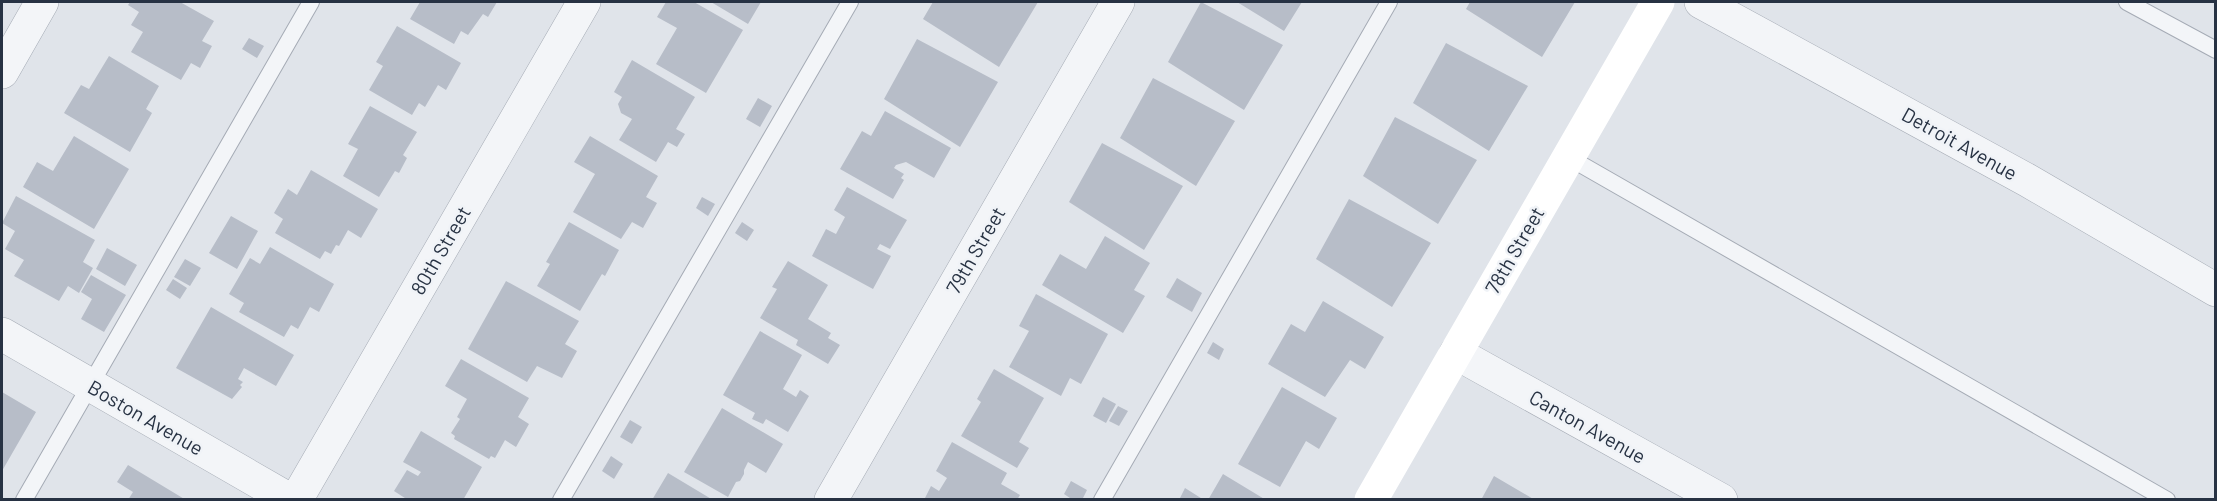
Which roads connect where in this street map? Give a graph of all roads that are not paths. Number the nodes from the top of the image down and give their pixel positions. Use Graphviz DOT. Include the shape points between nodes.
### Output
graph roads {
  1 [pos="42,2"];
  2 [pos="311,2"];
  3 [pos="584,2"];
  4 [pos="850,2"];
  5 [pos="1119,2"];
  6 [pos="1389,2"];
  7 [pos="1658,2"];
  8 [pos="1701,2"];
  9 [pos="2127,2"];
  10 [pos="2216,50"];
  11 [pos="2,72"];
  12 [pos="1568,157"];
  13 [pos="2216,290"];
  14 [pos="2,334"];
  15 [pos="1456,352"];
  16 [pos="90,384"];
  17 [pos="24,500"];
  18 [pos="290,500"];
  19 [pos="296,500"];
  20 [pos="561,500"];
  21 [pos="831,500"];
  22 [pos="1102,500"];
  23 [pos="1371,500"];
  24 [pos="1721,500"];
  25 [pos="2167,500"];
  1 -- 11 [label="street"];
  2 -- 16 [label="lane"];
  3 -- 19 [label="street, 80th Street"];
  4 -- 20 [label="lane"];
  5 -- 21 [label="street, 79th Street"];
  6 -- 22 [label="lane"];
  7 -- 12 [label="street, 78th Street"];
  8 -- 13 [label="street, Detroit Avenue" via="2027,180"];
  9 -- 10 [label="lane"];
  12 -- 15 [label="street, 78th Street"];
  12 -- 25 [label="lane"];
  14 -- 16 [label="street, Boston Avenue"];
  15 -- 23 [label="street, 78th Street"];
  15 -- 24 [label="street, Canton Avenue"];
  16 -- 17 [label="lane"];
  16 -- 18 [label="street, Boston Avenue"];
}
